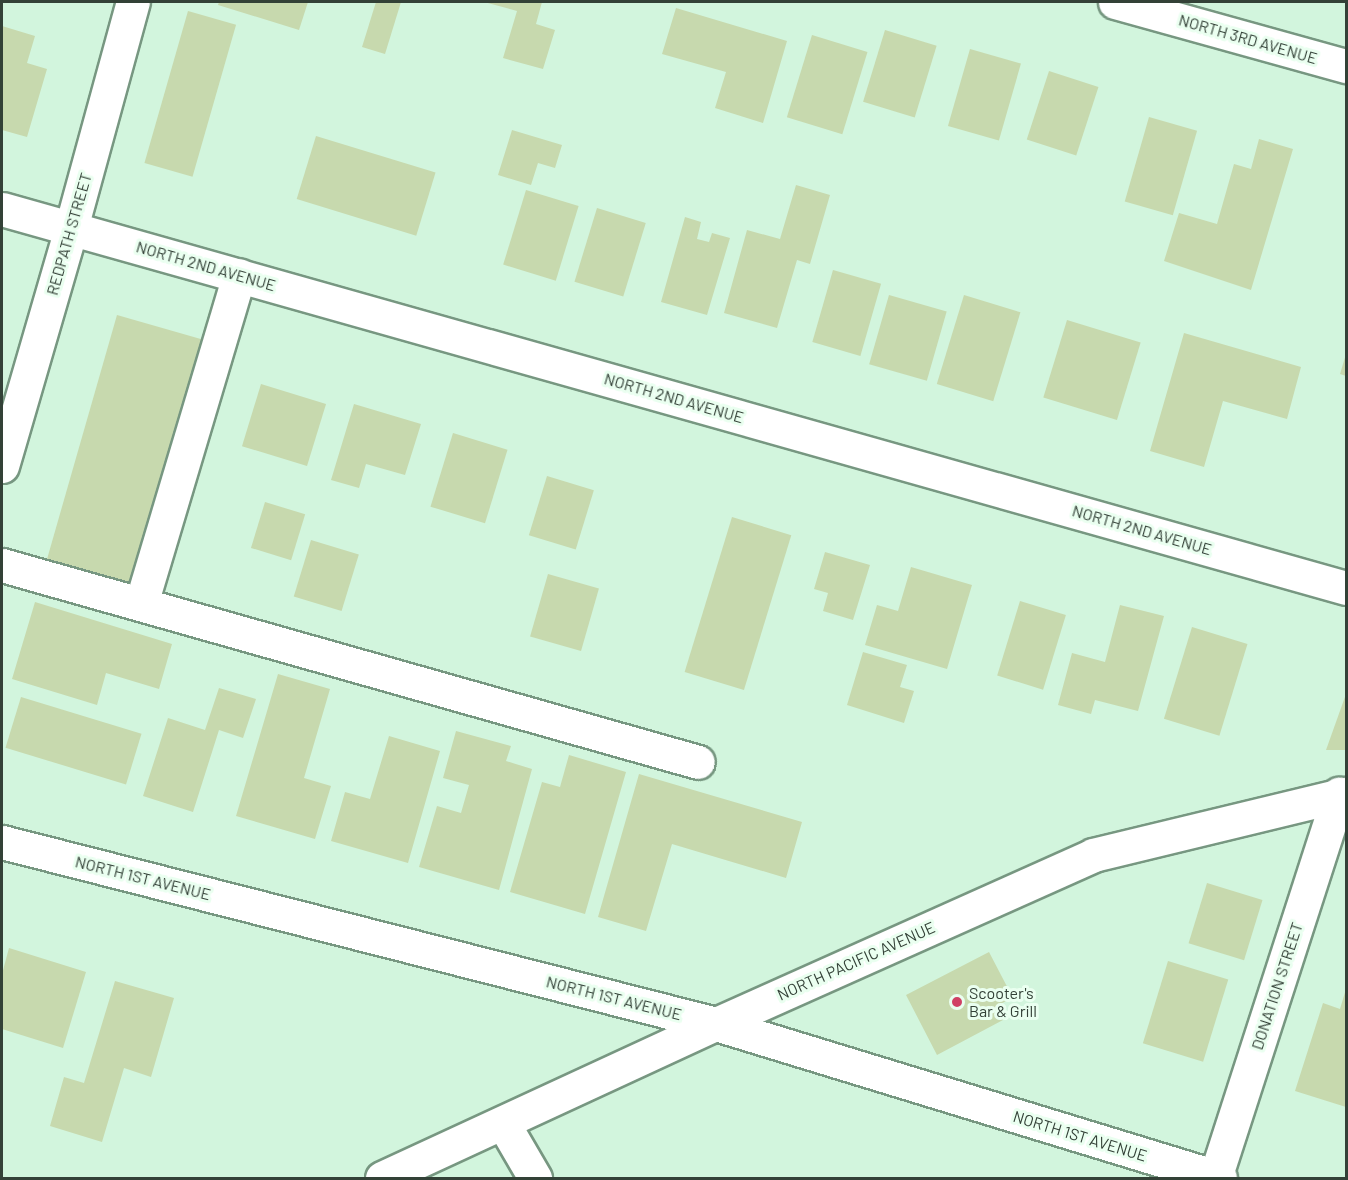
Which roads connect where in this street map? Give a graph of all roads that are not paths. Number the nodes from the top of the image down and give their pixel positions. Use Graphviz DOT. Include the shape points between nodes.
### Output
graph roads {
  1 [pos="133,2"];
  2 [pos="1115,2"];
  3 [pos="1347,66"];
  4 [pos="2,209"];
  5 [pos="71,228"];
  6 [pos="239,275"];
  7 [pos="2,465"];
  8 [pos="2,565"];
  9 [pos="1347,588"];
  10 [pos="141,604"];
  11 [pos="698,762"];
  12 [pos="1343,794"];
  13 [pos="2,842"];
  14 [pos="716,1024"];
  15 [pos="503,1123"];
  16 [pos="1216,1178"];
  17 [pos="382,1179"];
  18 [pos="535,1179"];
  1 -- 5 [label="street, REDPATH STREET"];
  2 -- 3 [label="street, NORTH 3RD AVENUE"];
  4 -- 5 [label="street, NORTH 2ND AVENUE"];
  5 -- 6 [label="street, NORTH 2ND AVENUE"];
  5 -- 7 [label="street, REDPATH STREET"];
  6 -- 9 [label="street, NORTH 2ND AVENUE"];
  6 -- 10 [label="street"];
  8 -- 10 [label="street"];
  10 -- 11 [label="street"];
  12 -- 14 [label="street, NORTH PACIFIC AVENUE" via="1094,855"];
  12 -- 16 [label="street, DONATION STREET"];
  13 -- 14 [label="street, NORTH 1ST AVENUE"];
  14 -- 15 [label="street, NORTH PACIFIC AVENUE"];
  14 -- 16 [label="street, NORTH 1ST AVENUE"];
  15 -- 17 [label="street, NORTH PACIFIC AVENUE"];
  15 -- 18 [label="street"];
}
